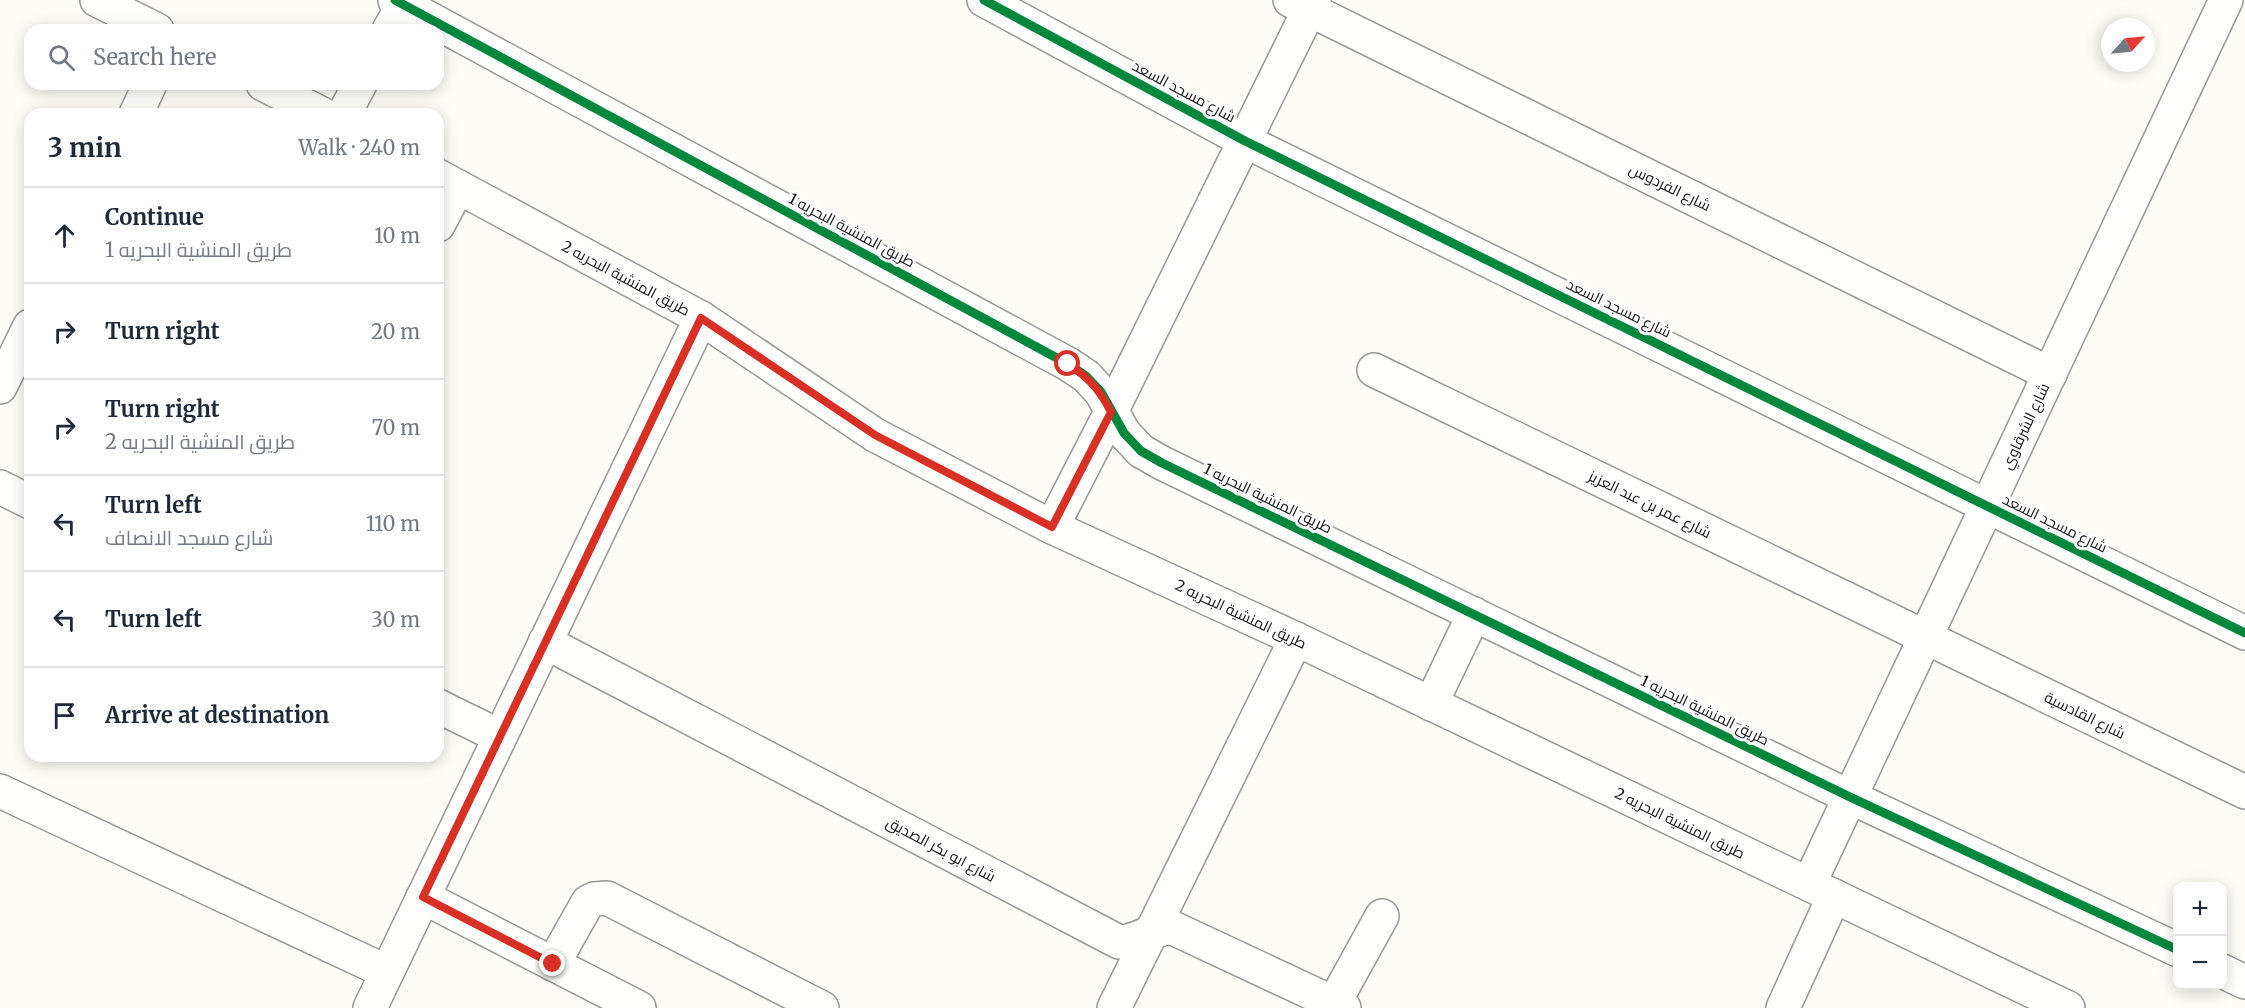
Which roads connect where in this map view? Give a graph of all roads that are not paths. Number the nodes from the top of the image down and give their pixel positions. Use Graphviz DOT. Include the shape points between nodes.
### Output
graph roads {
  1 [pos="98,0"];
  2 [pos="984,0"];
  3 [pos="2226,0"];
  4 [pos="1304,3"];
  5 [pos="398,9"];
  6 [pos="145,24"];
  7 [pos="426,24"];
  8 [pos="444,33"];
  9 [pos="147,90"];
  10 [pos="275,90"];
  11 [pos="357,90"];
  12 [pos="138,108"];
  13 [pos="310,108"];
  14 [pos="347,108"];
  15 [pos="1245,141"];
  16 [pos="448,181"];
  17 [pos="444,199"];
  18 [pos="701,318"];
  19 [pos="24,338"];
  20 [pos="1374,370"];
  21 [pos="2050,374"];
  22 [pos="0,387"];
  23 [pos="1111,412"];
  24 [pos="0,488"];
  25 [pos="24,499"];
  26 [pos="1987,506"];
  27 [pos="1052,527"];
  28 [pos="1474,614"];
  29 [pos="2245,633"];
  30 [pos="1925,637"];
  31 [pos="1296,639"];
  32 [pos="544,642"];
  33 [pos="1431,704"];
  34 [pos="444,709"];
  35 [pos="499,736"];
  36 [pos="0,791"];
  37 [pos="2245,792"];
  38 [pos="1850,797"];
  39 [pos="1821,890"];
  40 [pos="423,897"];
  41 [pos="1382,916"];
  42 [pos="1154,930"];
  43 [pos="2173,948"];
  44 [pos="553,964"];
  45 [pos="387,972"];
  46 [pos="2227,973"];
  47 [pos="2245,982"];
  48 [pos="1339,1005"];
  49 [pos="370,1008"];
  50 [pos="639,1008"];
  51 [pos="822,1008"];
  52 [pos="1114,1008"];
  53 [pos="1783,1008"];
  54 [pos="2068,1008"];
  1 -- 6 [label="street"];
  2 -- 15 [label="street, شارع مسجد السعد"];
  3 -- 21 [label="street, شارع الشرقاوي"];
  4 -- 15 [label="street"];
  4 -- 21 [label="street, شارع الفردوس"];
  5 -- 7 [label="street, طريق المنشية البحريه 1"];
  8 -- 23 [label="street, طريق المنشية البحريه 1" via="1068,364 1101,392"];
  9 -- 12 [label="street"];
  10 -- 13 [label="street"];
  11 -- 14 [label="street"];
  15 -- 23 [label="street"];
  15 -- 26 [label="street, شارع مسجد السعد"];
  16 -- 17 [label="street"];
  16 -- 18 [label="street, طريق المنشية البحريه 2"];
  18 -- 27 [label="street, طريق المنشية البحريه 2" via="875,435"];
  18 -- 32 [label="street"];
  19 -- 22 [label="street"];
  20 -- 30 [label="street, شارع عمر بن عبد العزيز"];
  21 -- 26 [label="street, شارع الشرقاوي"];
  23 -- 27 [label="street"];
  23 -- 28 [label="street, طريق المنشية البحريه 1" via="1129,439 1162,463"];
  24 -- 25 [label="street"];
  26 -- 29 [label="street, شارع مسجد السعد"];
  26 -- 30 [label="street, شارع الشرقاوي"];
  27 -- 31 [label="street, طريق المنشية البحريه 2"];
  28 -- 33 [label="street"];
  28 -- 38 [label="street, طريق المنشية البحريه 1"];
  30 -- 37 [label="street, شارع القادسية"];
  30 -- 38 [label="street, شارع الشرقاوي"];
  31 -- 33 [label="street, طريق المنشية البحريه 2"];
  31 -- 42 [label="street"];
  32 -- 35 [label="street"];
  32 -- 42 [label="street, شارع ابو بكر الصديق" via="1119,942 1137,940"];
  33 -- 39 [label="street, طريق المنشية البحريه 2"];
  34 -- 35 [label="street"];
  35 -- 40 [label="street"];
  36 -- 45 [label="street"];
  38 -- 39 [label="street, شارع الشرقاوي"];
  38 -- 43 [label="street, طريق المنشية البحريه 1"];
  39 -- 53 [label="street, شارع الشرقاوي"];
  39 -- 54 [label="street, طريق المنشية البحريه 2"];
  40 -- 44 [label="street"];
  40 -- 45 [label="street"];
  41 -- 48 [label="street"];
  42 -- 48 [label="street, شارع ابو بكر الصديق" via="1173,928"];
  42 -- 52 [label="street"];
  44 -- 50 [label="street"];
  44 -- 51 [label="street" via="588,902 607,898"];
  45 -- 49 [label="street"];
  46 -- 47 [label="street"];
}
